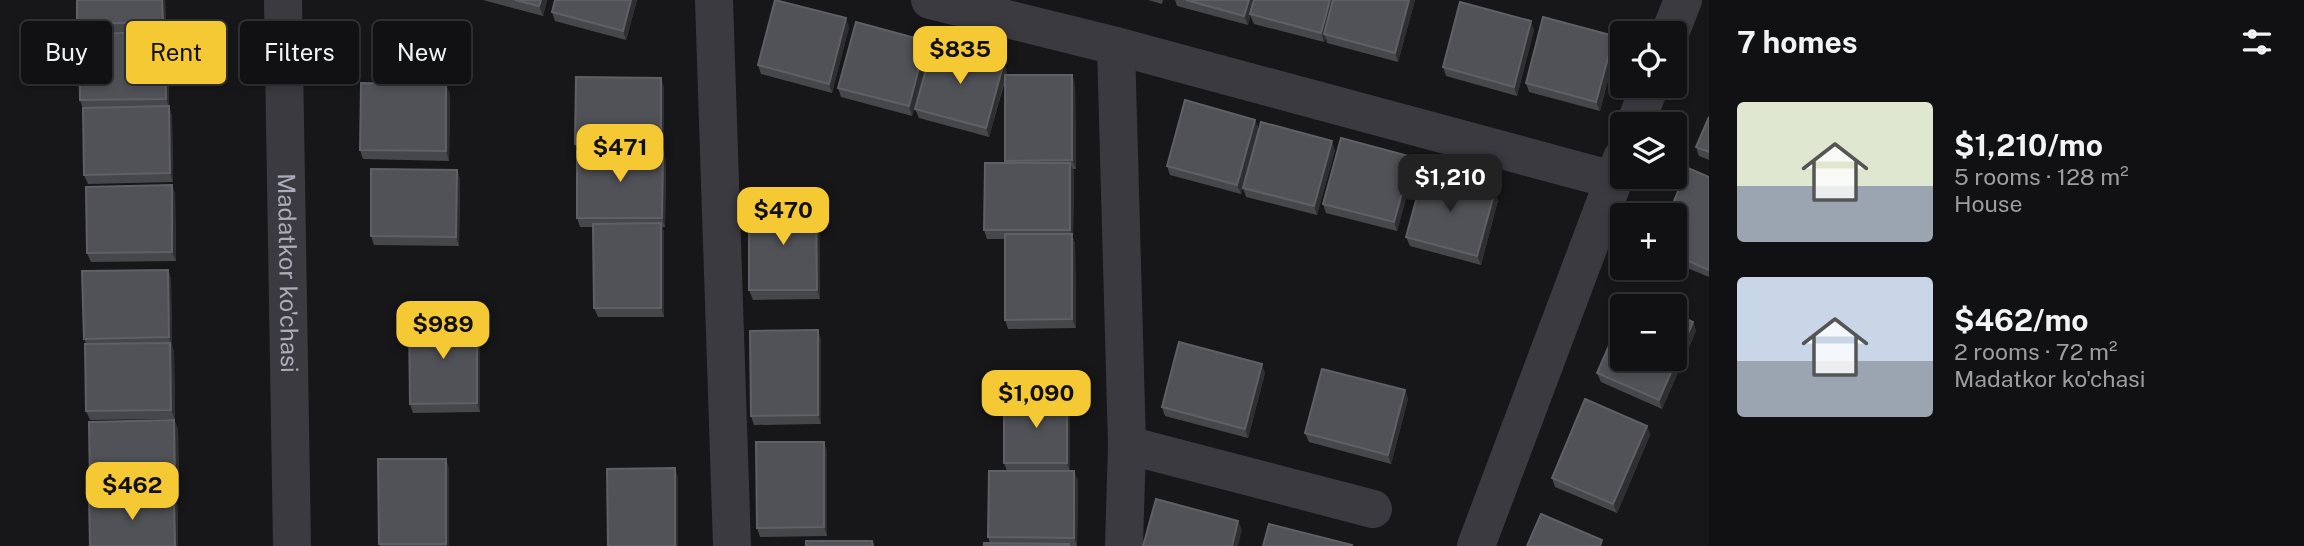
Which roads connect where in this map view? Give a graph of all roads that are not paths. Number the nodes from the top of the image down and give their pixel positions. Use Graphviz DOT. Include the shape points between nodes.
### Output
graph roads {
  1 [pos="283,0"];
  2 [pos="715,0"];
  3 [pos="930,0"];
  4 [pos="1683,0"];
  5 [pos="1675,21"];
  6 [pos="1116,46"];
  7 [pos="1610,167"];
  8 [pos="1610,189"];
  9 [pos="1127,444"];
  10 [pos="1373,509"];
  11 [pos="292,546"];
  12 [pos="732,546"];
  13 [pos="1124,546"];
  14 [pos="1476,546"];
  1 -- 11 [label="street, Madatkor ko'chasi"];
  2 -- 12 [label="street"];
  3 -- 6 [label="street"];
  4 -- 5 [label="street"];
  6 -- 7 [label="street"];
  6 -- 9 [label="street"];
  8 -- 14 [label="street"];
  9 -- 10 [label="street"];
  9 -- 13 [label="street"];
}
